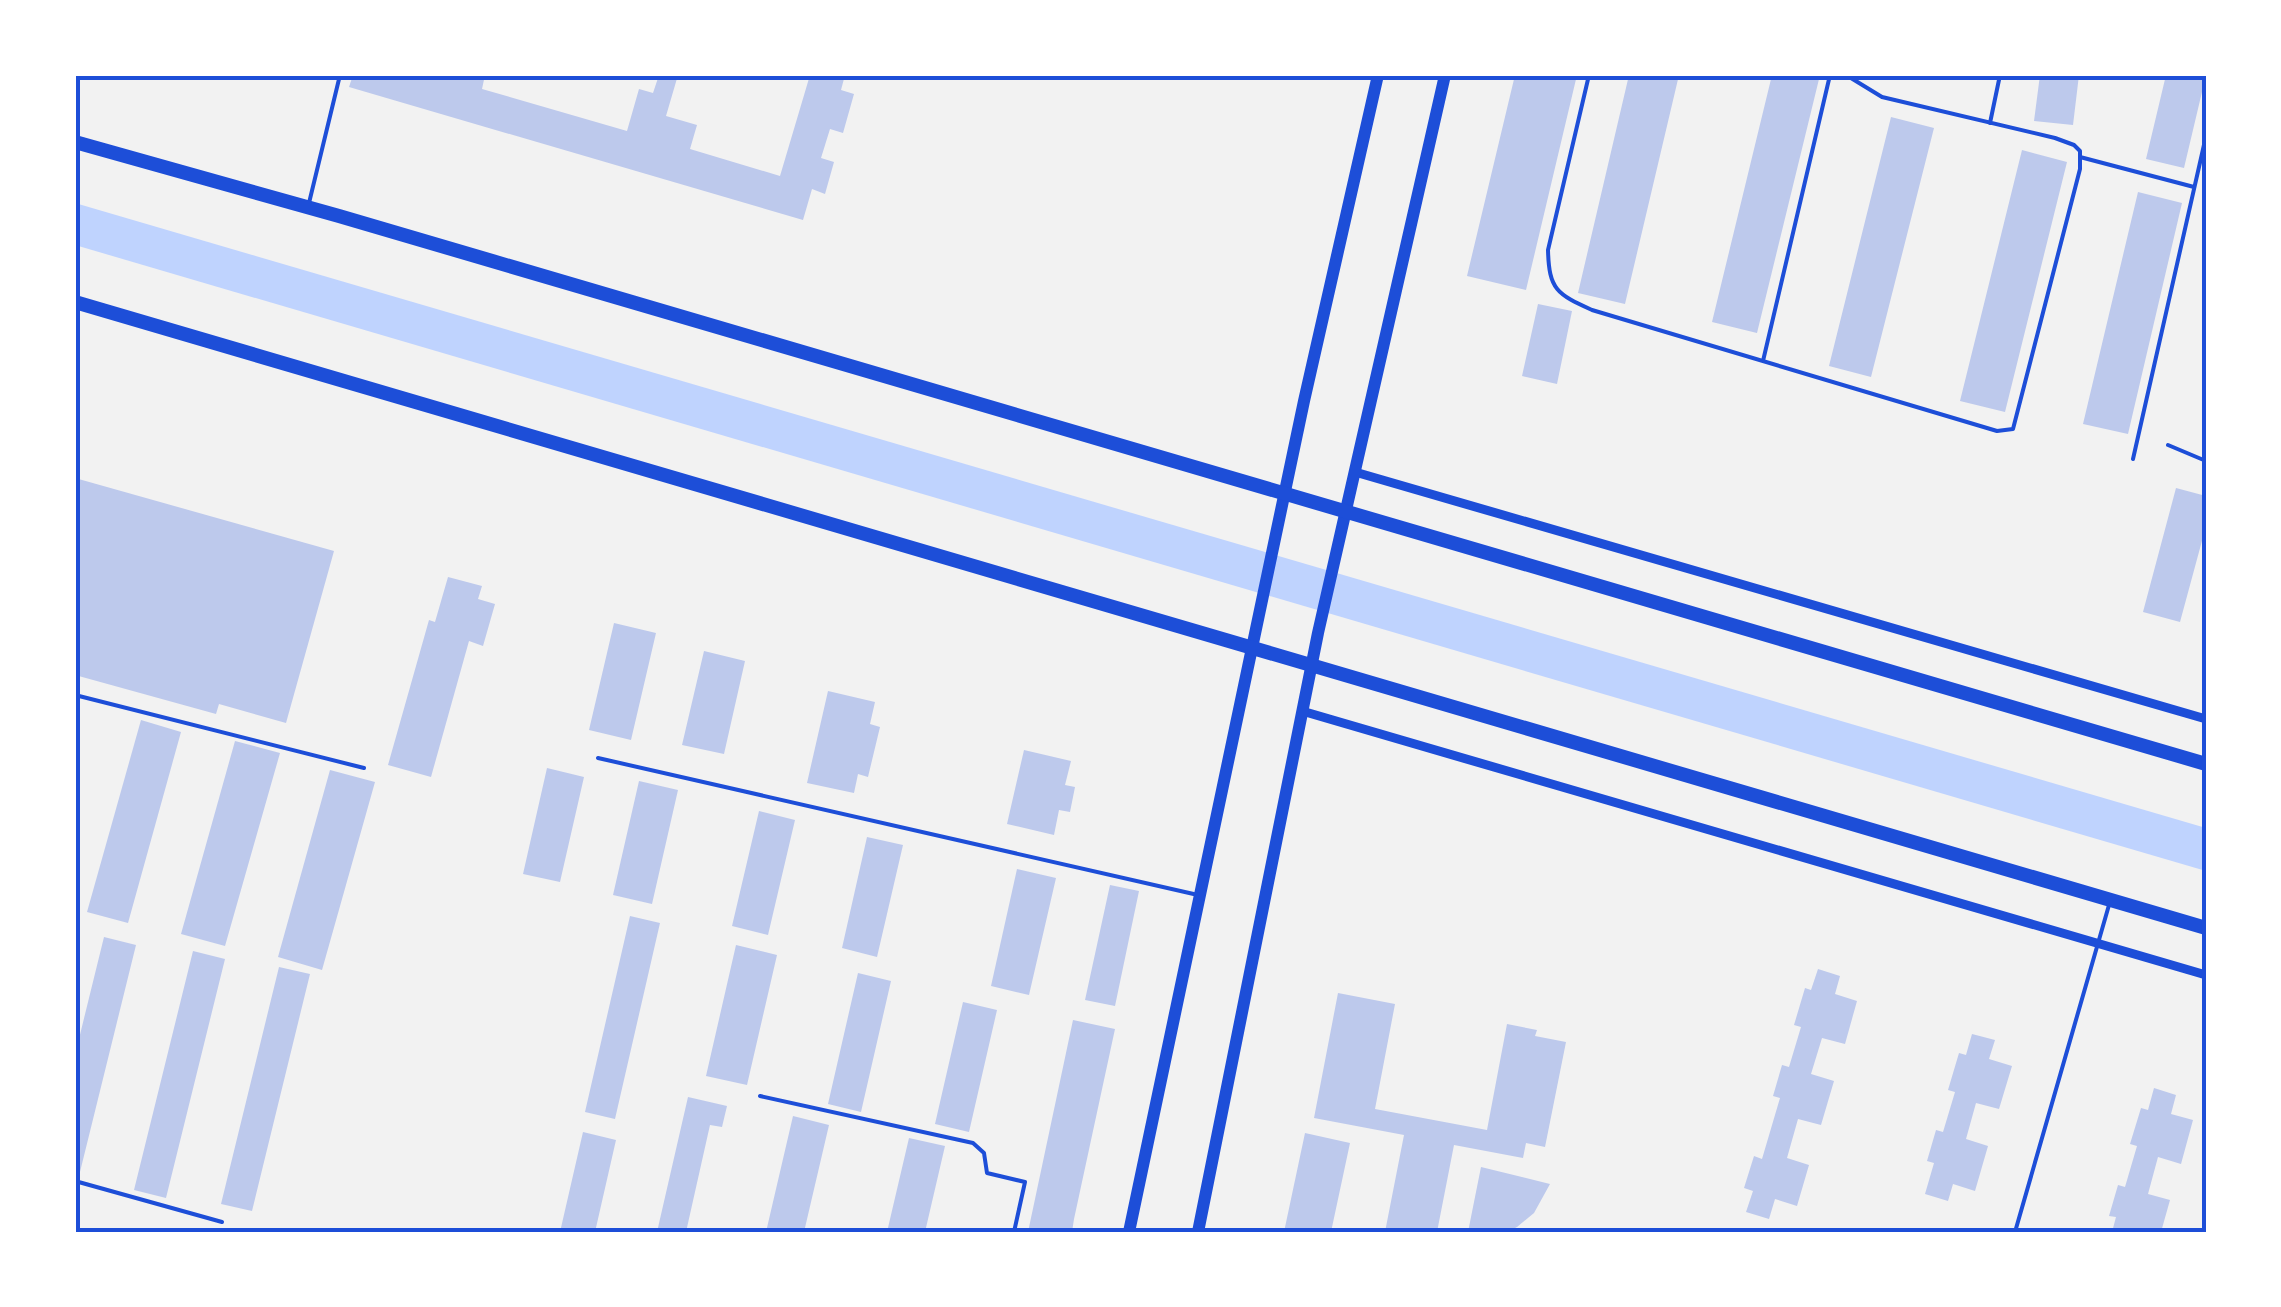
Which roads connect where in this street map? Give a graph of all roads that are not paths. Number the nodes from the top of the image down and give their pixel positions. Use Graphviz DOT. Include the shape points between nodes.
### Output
graph roads {
  1 [pos="340,75"];
  2 [pos="1378,75"];
  3 [pos="1445,75"];
  4 [pos="1589,75"];
  5 [pos="1830,75"];
  6 [pos="1846,75"];
  7 [pos="2000,75"];
  8 [pos="1990,122"];
  9 [pos="2206,136"];
  10 [pos="75,142"];
  11 [pos="2080,157"];
  12 [pos="2194,187"];
  13 [pos="308,207"];
  14 [pos="75,302"];
  15 [pos="1763,360"];
  16 [pos="2168,445"];
  17 [pos="2133,459"];
  18 [pos="2206,461"];
  19 [pos="1355,472"];
  20 [pos="1284,494"];
  21 [pos="1346,512"];
  22 [pos="1251,648"];
  23 [pos="1312,666"];
  24 [pos="75,695"];
  25 [pos="1302,711"];
  26 [pos="2206,719"];
  27 [pos="598,758"];
  28 [pos="2206,764"];
  29 [pos="364,768"];
  30 [pos="1199,895"];
  31 [pos="2110,900"];
  32 [pos="2206,928"];
  33 [pos="2098,943"];
  34 [pos="2206,974"];
  35 [pos="760,1096"];
  36 [pos="75,1182"];
  37 [pos="222,1222"];
  38 [pos="1014,1232"];
  39 [pos="1128,1232"];
  40 [pos="1198,1232"];
  41 [pos="2015,1232"];
  1 -- 13 [label="lane"];
  2 -- 20 [label="main road"];
  3 -- 19 [label="main road"];
  4 -- 15 [label="lane" via="1548,250 1548,272 1560,296"];
  5 -- 15 [label="lane"];
  6 -- 8 [label="lane" via="1882,97"];
  7 -- 8 [label="lane"];
  8 -- 11 [label="lane" via="2074,145"];
  9 -- 12 [label="lane"];
  10 -- 13 [label="main road"];
  11 -- 12 [label="lane"];
  11 -- 15 [label="lane" via="2013,429 1997,431"];
  12 -- 17 [label="lane"];
  13 -- 20 [label="main road"];
  14 -- 22 [label="main road"];
  16 -- 18 [label="lane"];
  19 -- 21 [label="main road"];
  19 -- 26 [label="street"];
  20 -- 21 [label="main road"];
  20 -- 22 [label="main road"];
  21 -- 23 [label="main road"];
  21 -- 28 [label="main road"];
  22 -- 23 [label="main road"];
  22 -- 30 [label="main road"];
  23 -- 25 [label="main road"];
  23 -- 31 [label="main road"];
  24 -- 29 [label="lane"];
  25 -- 33 [label="street"];
  25 -- 40 [label="main road"];
  27 -- 30 [label="lane"];
  30 -- 39 [label="main road"];
  31 -- 32 [label="main road"];
  31 -- 33 [label="lane"];
  33 -- 34 [label="street"];
  33 -- 41 [label="lane"];
  35 -- 38 [label="lane" via="973,1143 984,1153 987,1174 1025,1182"];
  36 -- 37 [label="lane"];
}
